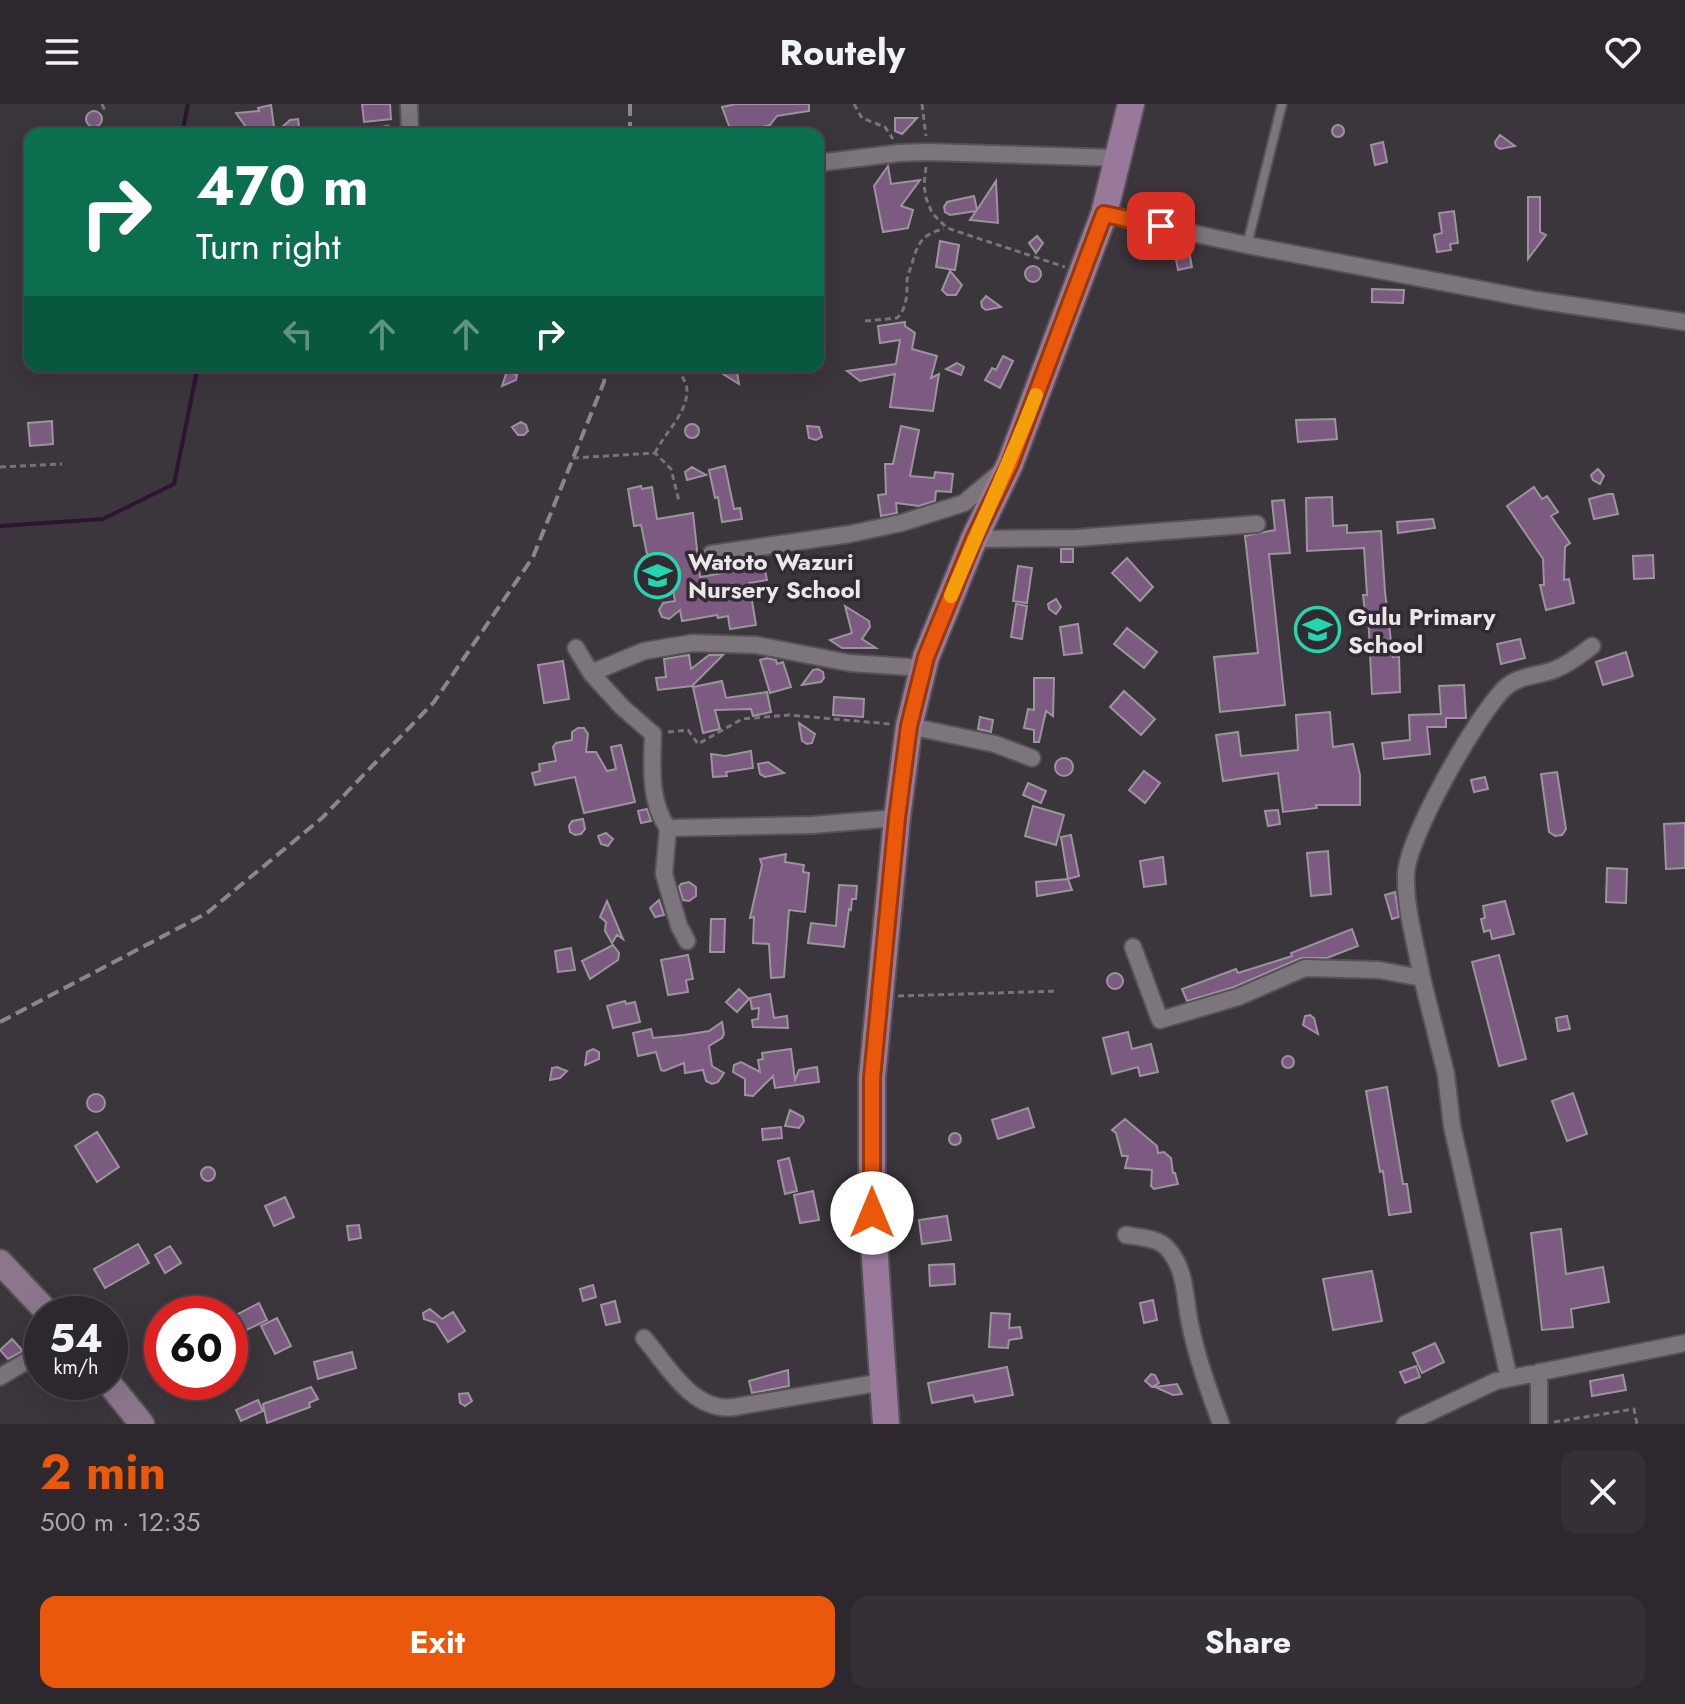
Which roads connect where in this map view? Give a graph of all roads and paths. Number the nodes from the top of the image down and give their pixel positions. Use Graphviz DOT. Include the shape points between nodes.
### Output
graph roads {
  1 [pos="102,104"];
  2 [pos="409,104"];
  3 [pos="854,104"];
  4 [pos="922,104"];
  5 [pos="1131,104"];
  6 [pos="1282,104"];
  7 [pos="105,111"];
  8 [pos="398,120"];
  9 [pos="386,128"];
  10 [pos="410,128"];
  11 [pos="928,152"];
  12 [pos="899,153"];
  13 [pos="1118,158"];
  14 [pos="824,162"];
  15 [pos="1104,214"];
  16 [pos="947,228"];
  17 [pos="1247,245"];
  18 [pos="1082,272"];
  19 [pos="865,321"];
  20 [pos="1685,322"];
  21 [pos="678,372"];
  22 [pos="655,453"];
  23 [pos="573,458"];
  24 [pos="62,464"];
  25 [pos="1010,464"];
  26 [pos="0,467"];
  27 [pos="679,501"];
  28 [pos="1257,524"];
  29 [pos="974,539"];
  30 [pos="711,554"];
  31 [pos="1592,646"];
  32 [pos="576,648"];
  33 [pos="924,668"];
  34 [pos="591,673"];
  35 [pos="909,726"];
  36 [pos="653,734"];
  37 [pos="1032,758"];
  38 [pos="897,818"];
  39 [pos="668,828"];
  40 [pos="687,941"];
  41 [pos="1133,947"];
  42 [pos="1422,978"];
  43 [pos="1058,991"];
  44 [pos="879,997"];
  45 [pos="1126,1235"];
  46 [pos="0,1262"];
  47 [pos="32,1296"];
  48 [pos="644,1338"];
  49 [pos="1685,1343"];
  50 [pos="24,1363"];
  51 [pos="1539,1372"];
  52 [pos="0,1377"];
  53 [pos="1509,1378"];
  54 [pos="883,1382"];
  55 [pos="123,1400"];
  56 [pos="142,1424"];
  57 [pos="886,1424"];
  58 [pos="1221,1424"];
  59 [pos="1405,1424"];
  60 [pos="1540,1424"];
  61 [pos="1637,1424"];
  1 -- 7 [label="path"];
  2 -- 10 [label="street"];
  3 -- 12 [label="path" via="862,118 885,127"];
  4 -- 11 [label="path"];
  5 -- 13 [label="main road"];
  6 -- 17 [label="lane"];
  8 -- 9 [label="path"];
  11 -- 12 [label="street"];
  11 -- 13 [label="street"];
  11 -- 16 [label="path" via="926,198"];
  12 -- 14 [label="street"];
  13 -- 15 [label="main road"];
  15 -- 17 [label="street"];
  15 -- 18 [label="main road"];
  16 -- 18 [label="path"];
  16 -- 19 [label="path" via="927,235 916,249 900,316"];
  17 -- 20 [label="street" via="1536,300"];
  18 -- 25 [label="main road"];
  21 -- 22 [label="path" via="686,386 684,406"];
  22 -- 23 [label="path"];
  22 -- 27 [label="path" via="671,469"];
  24 -- 26 [label="path"];
  25 -- 29 [label="main road"];
  25 -- 30 [label="street" via="964,503 901,523"];
  28 -- 29 [label="street" via="1076,538"];
  29 -- 33 [label="main road"];
  31 -- 42 [label="street" via="1557,669 1505,688 1450,769 1407,862 1407,902"];
  32 -- 34 [label="street"];
  33 -- 34 [label="street" via="850,663 756,645 692,643 644,651"];
  33 -- 35 [label="main road"];
  34 -- 36 [label="street"];
  35 -- 36 [label="path" via="789,715 742,719 698,744 688,730"];
  35 -- 37 [label="street" via="995,744"];
  35 -- 38 [label="main road"];
  36 -- 39 [label="street" via="653,784 658,815"];
  38 -- 39 [label="street"];
  38 -- 44 [label="main road"];
  39 -- 40 [label="street" via="664,874"];
  41 -- 42 [label="street" via="1160,1020 1238,997 1305,968 1379,970"];
  42 -- 53 [label="street"];
  43 -- 44 [label="path"];
  44 -- 54 [label="main road" via="872,1078 872,1213"];
  45 -- 58 [label="street" via="1166,1246 1181,1270 1204,1378"];
  46 -- 47 [label="main road"];
  48 -- 54 [label="street" via="690,1392 717,1408"];
  49 -- 51 [label="street"];
  50 -- 52 [label="street"];
  51 -- 53 [label="street"];
  51 -- 60 [label="street"];
  53 -- 59 [label="street"];
  54 -- 57 [label="main road"];
  55 -- 56 [label="main road"];
  60 -- 61 [label="path" via="1634,1409"];
}
